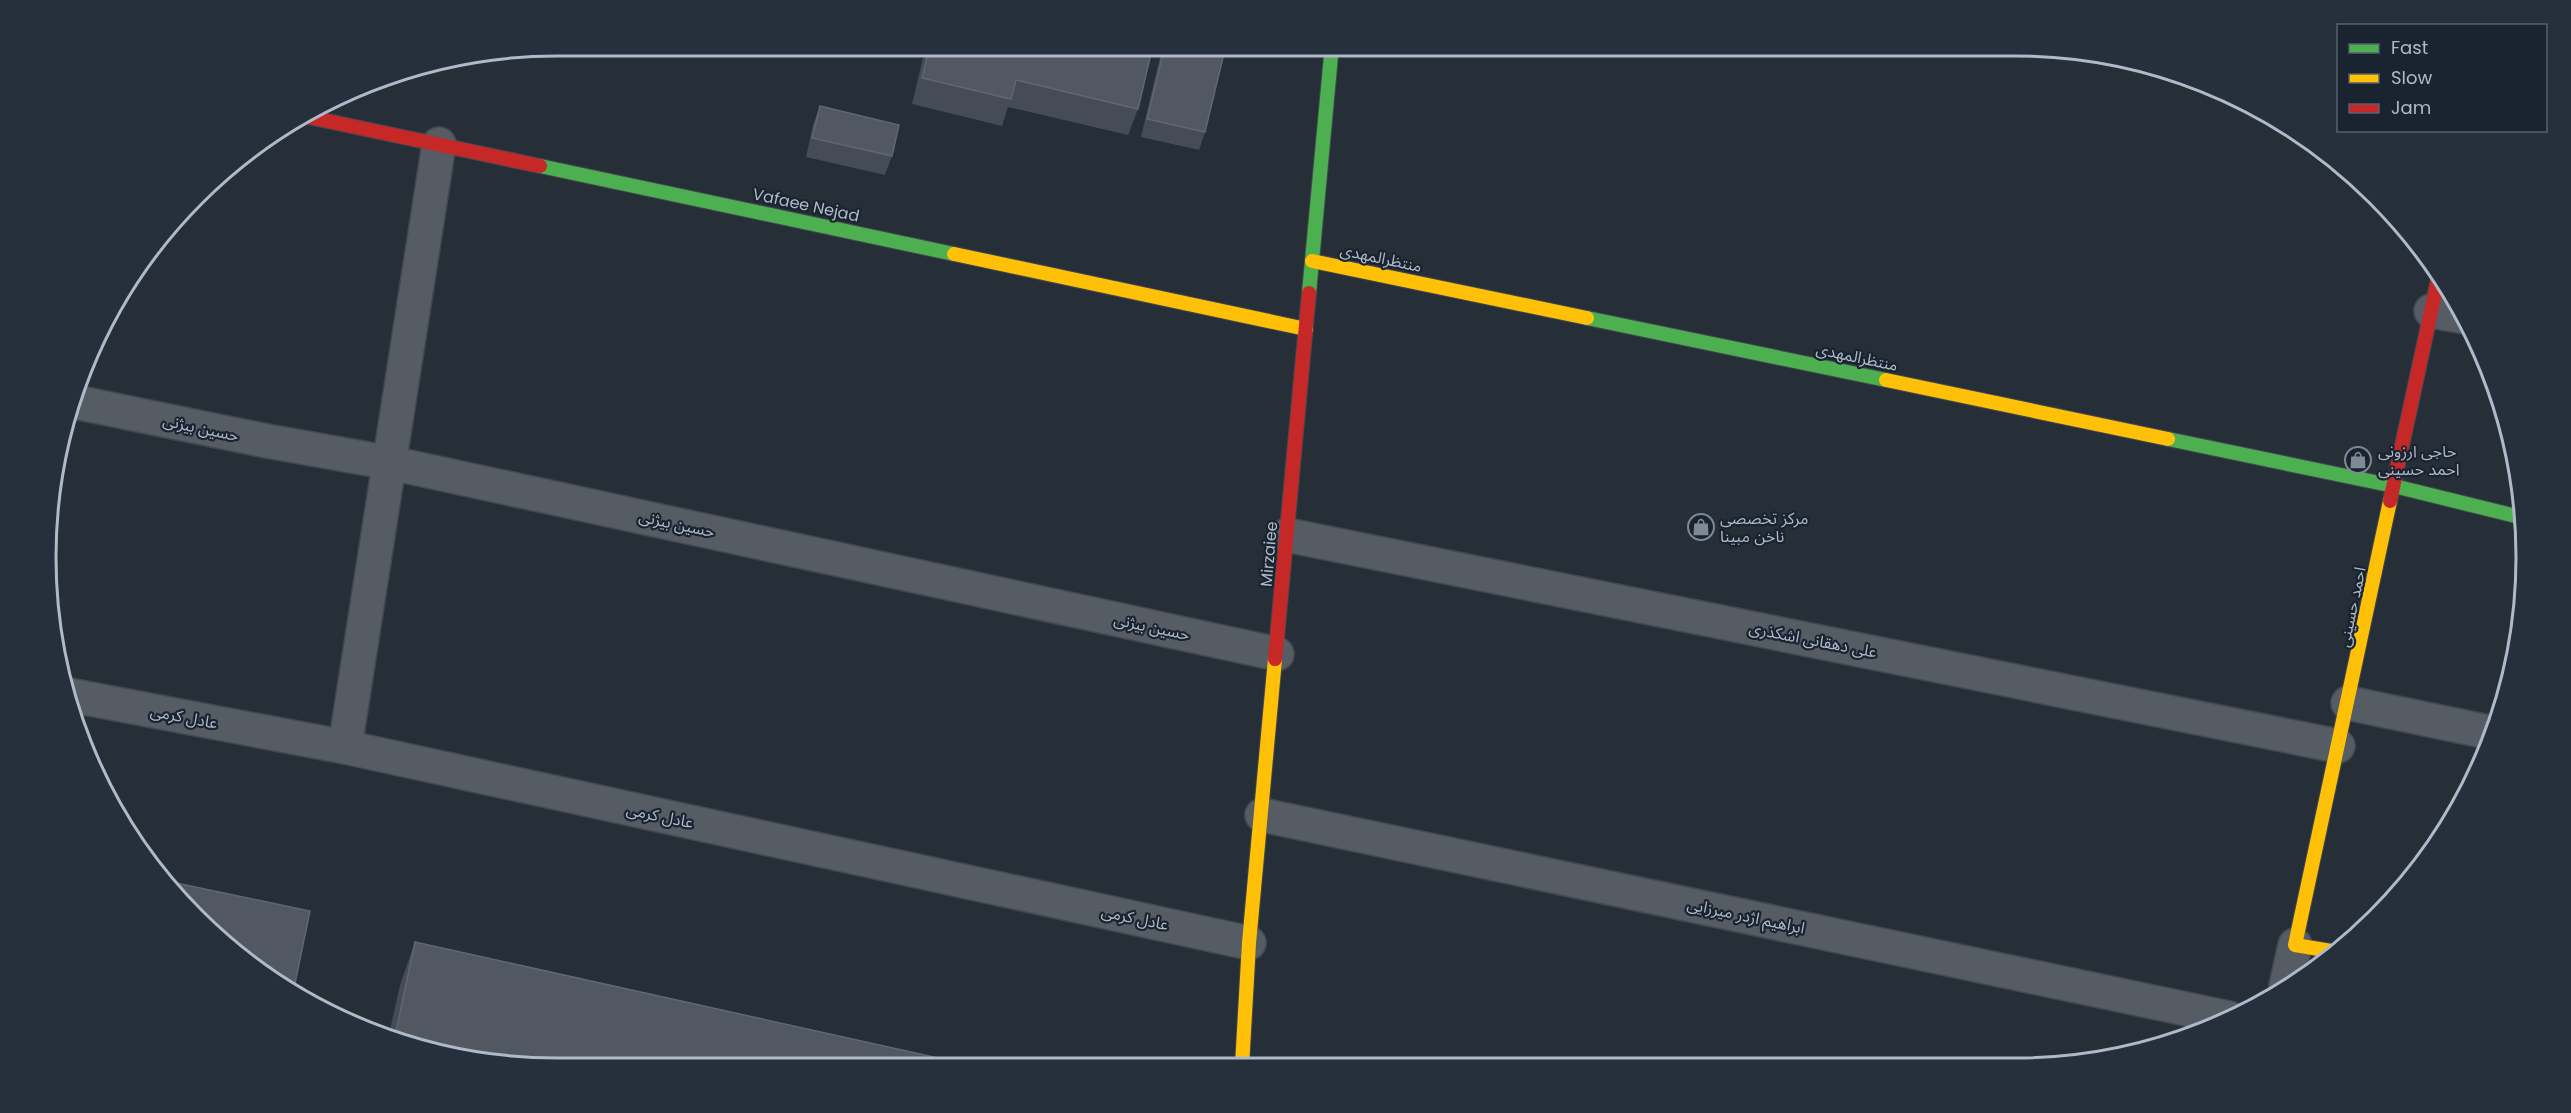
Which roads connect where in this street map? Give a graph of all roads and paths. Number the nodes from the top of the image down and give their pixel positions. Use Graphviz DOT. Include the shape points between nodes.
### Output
graph roads {
  1 [pos="1331,56"];
  2 [pos="315,118"];
  3 [pos="439,144"];
  4 [pos="1312,261"];
  5 [pos="2436,287"];
  6 [pos="2431,311"];
  7 [pos="2453,315"];
  8 [pos="1306,329"];
  9 [pos="80,403"];
  10 [pos="391,463"];
  11 [pos="2394,486"];
  12 [pos="2513,515"];
  13 [pos="1287,535"];
  14 [pos="1277,654"];
  15 [pos="76,696"];
  16 [pos="2348,703"];
  17 [pos="2484,731"];
  18 [pos="2338,746"];
  19 [pos="345,747"];
  20 [pos="1262,815"];
  21 [pos="1249,943"];
  22 [pos="2295,945"];
  23 [pos="2324,950"];
  24 [pos="2288,976"];
  25 [pos="2215,1015"];
  26 [pos="1242,1058"];
  1 -- 4 [label="street, Mirzaiee"];
  2 -- 3 [label="street, Vafaee Nejad"];
  3 -- 8 [label="street, Vafaee Nejad"];
  3 -- 10 [label="street"];
  4 -- 8 [label="street, Mirzaiee"];
  4 -- 11 [label="street, منتظرالمهدی"];
  5 -- 6 [label="street, احمد حسینی"];
  6 -- 7 [label="street"];
  6 -- 11 [label="street, احمد حسینی"];
  8 -- 13 [label="street, Mirzaiee"];
  9 -- 10 [label="street, حسین بیژنی"];
  10 -- 14 [label="street, حسین بیژنی"];
  10 -- 19 [label="street"];
  11 -- 12 [label="street, منتظرالمهدی"];
  11 -- 16 [label="street, احمد حسینی"];
  13 -- 14 [label="street, Mirzaiee"];
  13 -- 18 [label="street, علی دهقانی اشکذری"];
  14 -- 20 [label="street, Mirzaiee"];
  15 -- 19 [label="street, عادل کرمی"];
  16 -- 17 [label="street"];
  16 -- 18 [label="street, احمد حسینی"];
  18 -- 22 [label="street, احمد حسینی"];
  19 -- 21 [label="street, عادل کرمی"];
  20 -- 21 [label="street, Mirzaiee"];
  20 -- 25 [label="street, ابراهیم اژدر میرزایی"];
  21 -- 26 [label="street, Mirzaiee"];
  22 -- 23 [label="street"];
  22 -- 24 [label="street"];
}
